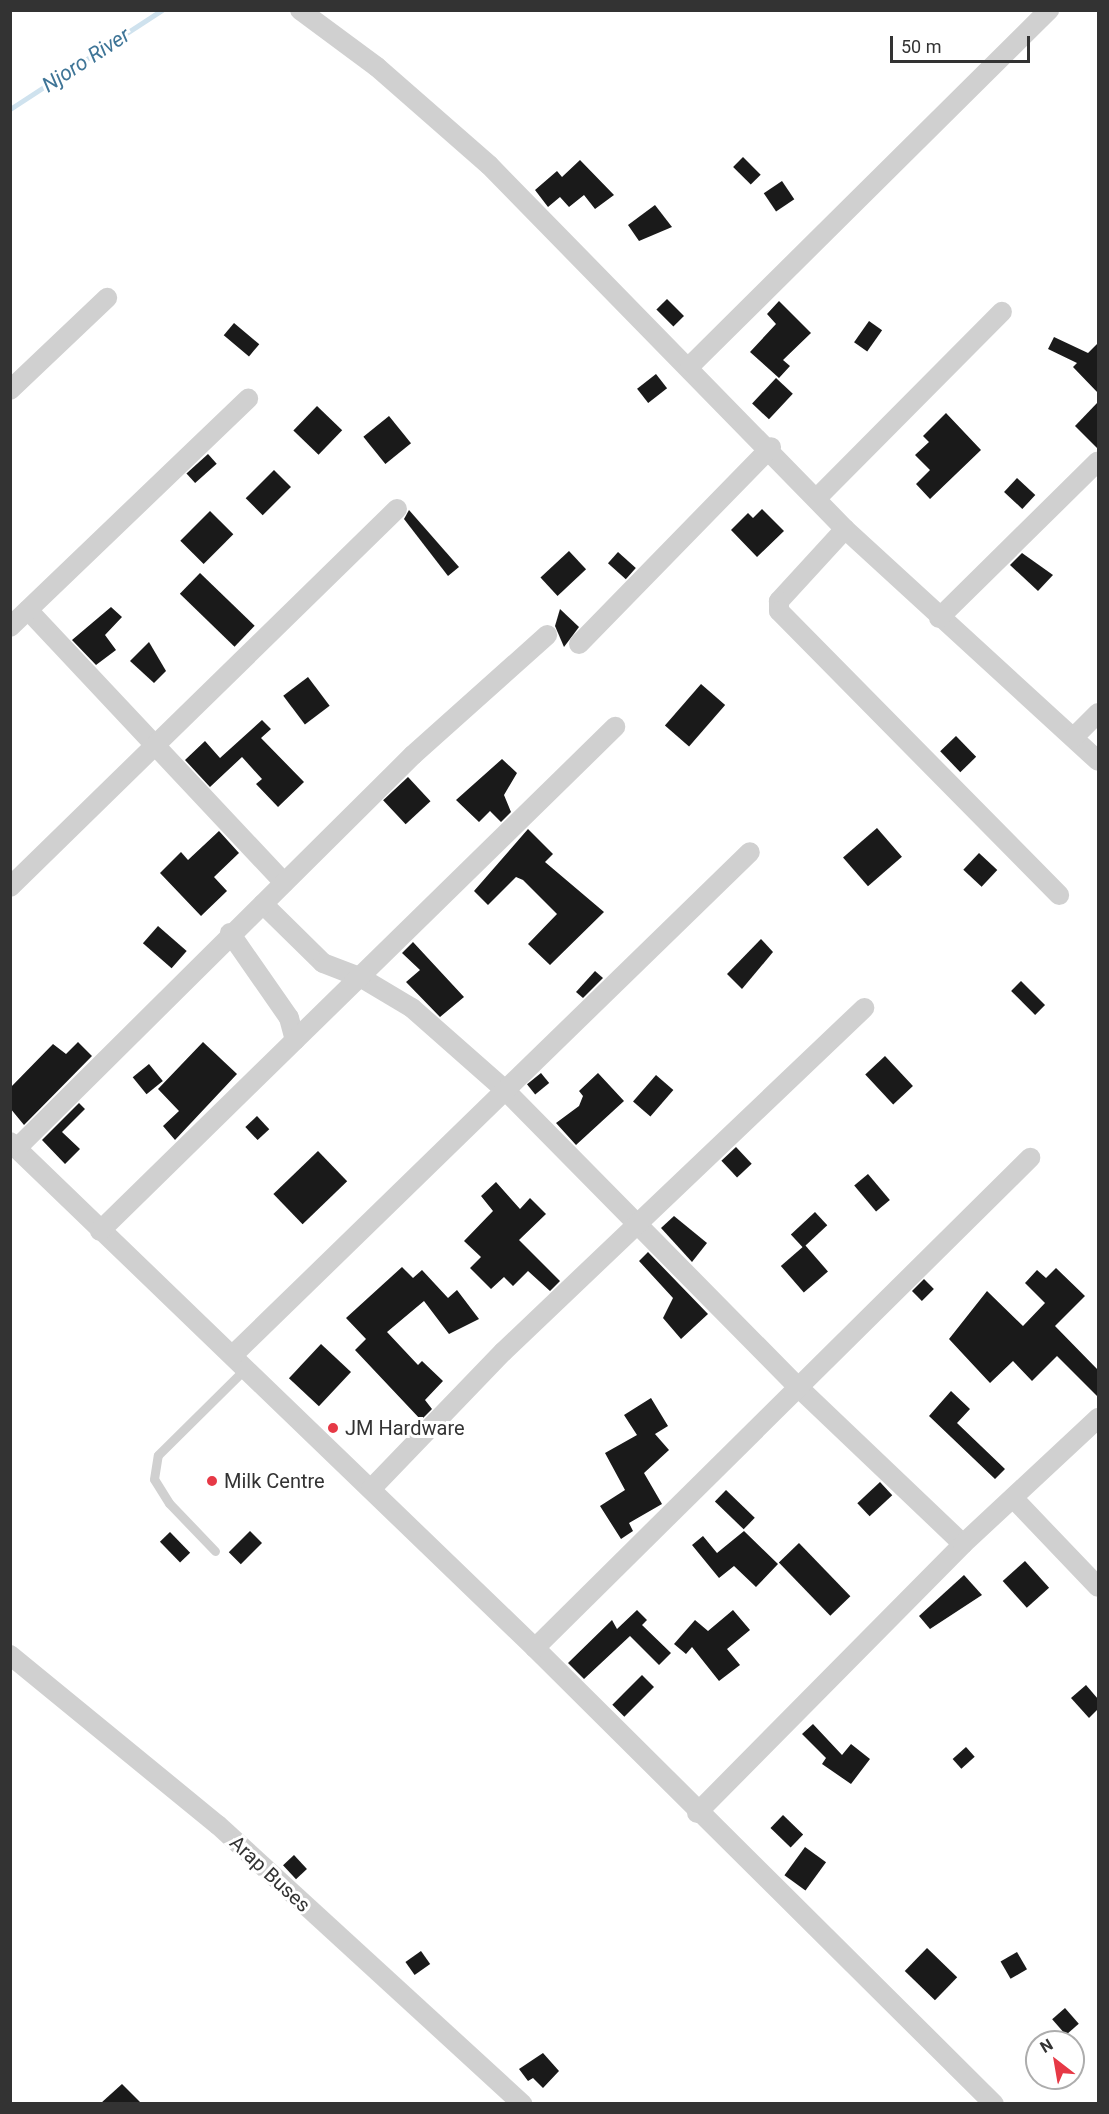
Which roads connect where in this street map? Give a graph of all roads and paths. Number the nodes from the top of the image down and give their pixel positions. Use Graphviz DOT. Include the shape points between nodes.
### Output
graph roads {
  1 [pos="300,10"];
  2 [pos="1049,10"];
  3 [pos="107,298"];
  4 [pos="1002,312"];
  5 [pos="690,366"];
  6 [pos="10,390"];
  7 [pos="248,399"];
  8 [pos="771,447"];
  9 [pos="1098,461"];
  10 [pos="818,497"];
  11 [pos="397,509"];
  12 [pos="845,529"];
  13 [pos="28,610"];
  14 [pos="939,618"];
  15 [pos="10,627"];
  16 [pos="547,634"];
  17 [pos="579,644"];
  18 [pos="1098,712"];
  19 [pos="615,727"];
  20 [pos="1074,737"];
  21 [pos="154,747"];
  22 [pos="1098,761"];
  23 [pos="750,852"];
  24 [pos="284,883"];
  25 [pos="10,887"];
  26 [pos="1059,895"];
  27 [pos="262,904"];
  28 [pos="230,933"];
  29 [pos="360,977"];
  30 [pos="864,1008"];
  31 [pos="295,1040"];
  32 [pos="506,1090"];
  33 [pos="14,1145"];
  34 [pos="1030,1158"];
  35 [pos="638,1228"];
  36 [pos="100,1231"];
  37 [pos="240,1362"];
  38 [pos="797,1386"];
  39 [pos="1098,1418"];
  40 [pos="371,1489"];
  41 [pos="1015,1500"];
  42 [pos="963,1544"];
  43 [pos="215,1551"];
  44 [pos="1098,1587"];
  45 [pos="535,1648"];
  46 [pos="10,1655"];
  47 [pos="697,1813"];
  48 [pos="522,2103"];
  49 [pos="994,2103"];
  1 -- 5 [label="street" via="377,67 489,165"];
  2 -- 5 [label="street"];
  3 -- 6 [label="street"];
  4 -- 10 [label="street"];
  5 -- 8 [label="street"];
  7 -- 13 [label="street"];
  8 -- 10 [label="street"];
  8 -- 17 [label="street"];
  9 -- 14 [label="street"];
  10 -- 12 [label="street"];
  11 -- 21 [label="street"];
  12 -- 14 [label="street"];
  12 -- 26 [label="street" via="779,601 778,611"];
  13 -- 15 [label="street"];
  13 -- 21 [label="street"];
  14 -- 20 [label="street"];
  16 -- 24 [label="street" via="413,755"];
  18 -- 20 [label="street"];
  19 -- 29 [label="street"];
  20 -- 22 [label="street"];
  21 -- 24 [label="street"];
  21 -- 25 [label="street"];
  23 -- 32 [label="street"];
  24 -- 27 [label="street"];
  27 -- 28 [label="street"];
  27 -- 29 [label="street" via="323,963"];
  28 -- 31 [label="street" via="289,1018"];
  28 -- 33 [label="street"];
  29 -- 31 [label="street"];
  29 -- 32 [label="street" via="412,1008"];
  30 -- 35 [label="street"];
  31 -- 36 [label="street"];
  32 -- 35 [label="street"];
  32 -- 37 [label="street"];
  33 -- 36 [label="street"];
  34 -- 38 [label="street"];
  35 -- 38 [label="street"];
  35 -- 40 [label="street" via="503,1352"];
  36 -- 37 [label="street"];
  37 -- 40 [label="street"];
  37 -- 43 [label="lane" via="158,1455 154,1479 169,1503"];
  38 -- 42 [label="street"];
  38 -- 45 [label="street"];
  39 -- 41 [label="street"];
  40 -- 45 [label="street"];
  41 -- 42 [label="street"];
  41 -- 44 [label="street"];
  42 -- 47 [label="street"];
  45 -- 47 [label="street"];
  46 -- 48 [label="street, Arap Buses" via="218,1825"];
  47 -- 49 [label="street"];
}
